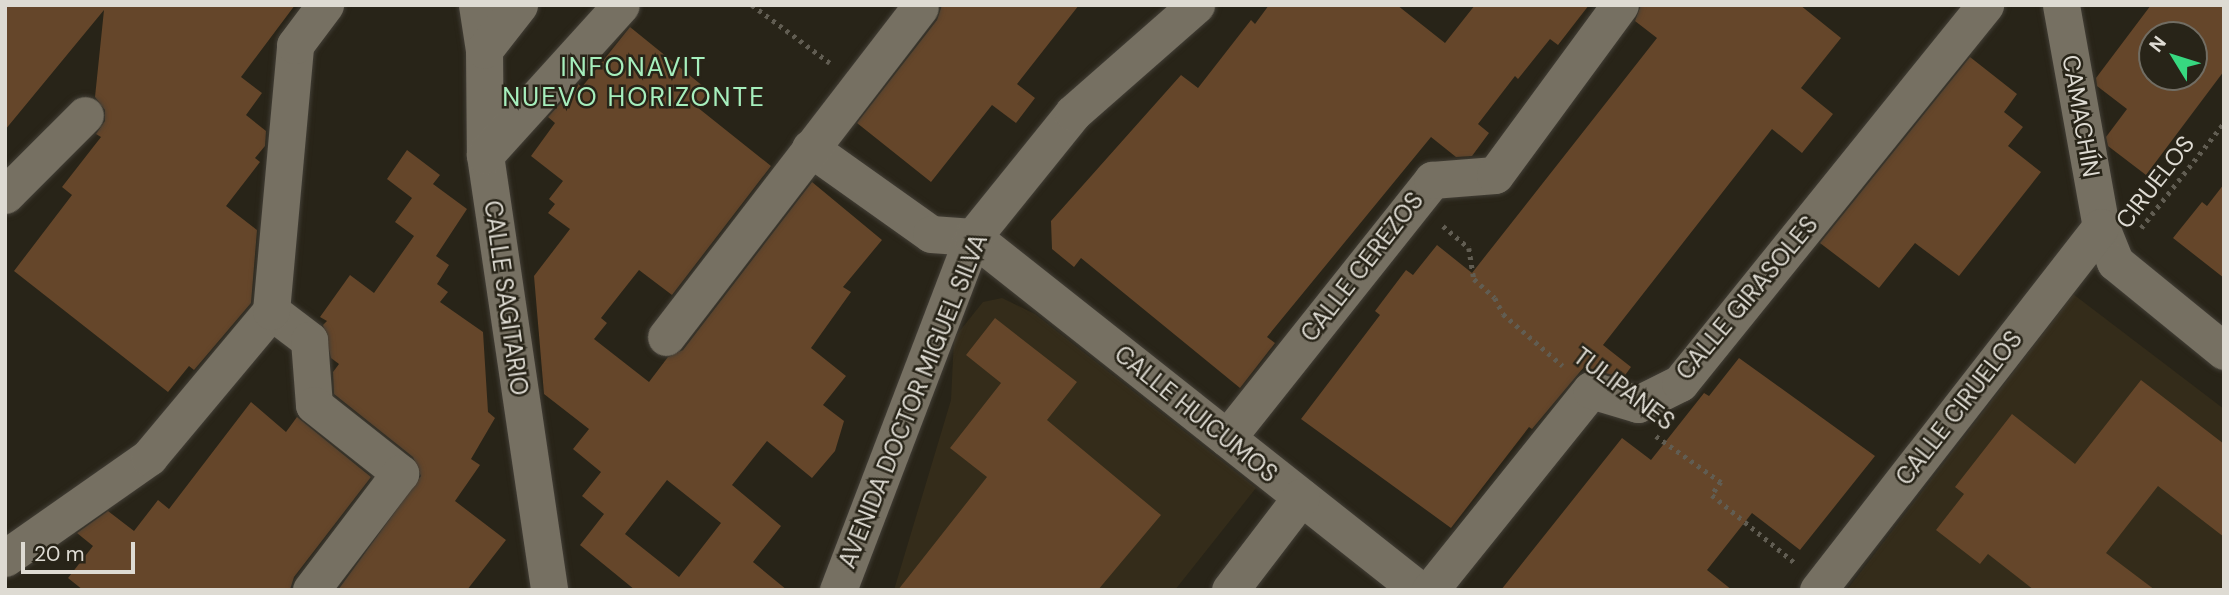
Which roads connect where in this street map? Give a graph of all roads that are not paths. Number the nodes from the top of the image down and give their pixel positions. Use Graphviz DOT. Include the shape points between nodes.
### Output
graph roads {
  1 [pos="325,5"];
  2 [pos="478,5"];
  3 [pos="519,5"];
  4 [pos="621,5"];
  5 [pos="1196,5"];
  6 [pos="1620,5"];
  7 [pos="1985,5"];
  8 [pos="2061,5"];
  9 [pos="920,7"];
  10 [pos="484,50"];
  11 [pos="85,116"];
  12 [pos="810,148"];
  13 [pos="485,155"];
  14 [pos="5,195"];
  15 [pos="2101,227"];
  16 [pos="973,237"];
  17 [pos="271,311"];
  18 [pos="666,337"];
  19 [pos="2224,351"];
  20 [pos="1227,438"];
  21 [pos="1301,498"];
  22 [pos="5,558"];
  23 [pos="543,584"];
  24 [pos="1820,587"];
  25 [pos="310,590"];
  26 [pos="838,590"];
  27 [pos="1230,590"];
  28 [pos="1419,590"];
  29 [pos="1430,590"];
  1 -- 17 [label="street" via="295,45"];
  2 -- 10 [label="street, CALLE SAGITARIO"];
  3 -- 10 [label="street"];
  4 -- 13 [label="street"];
  5 -- 16 [label="street, AVENIDA DOCTOR MIGUEL SILVA" via="1073,113"];
  6 -- 20 [label="street, CALLE CEREZOS" via="1495,175 1432,180"];
  7 -- 29 [label="street, CALLE GIRASOLES" via="1680,383 1638,404 1591,390"];
  8 -- 15 [label="street, CAMACHÍN"];
  9 -- 12 [label="street"];
  10 -- 13 [label="street, CALLE SAGITARIO"];
  11 -- 14 [label="street"];
  12 -- 16 [label="street" via="931,234"];
  12 -- 18 [label="street"];
  13 -- 23 [label="street, CALLE SAGITARIO"];
  15 -- 19 [label="street, CAMACHÍN" via="2115,262"];
  15 -- 24 [label="street, CALLE CIRUELOS"];
  16 -- 20 [label="street, CALLE HUICUMOS"];
  16 -- 26 [label="street, AVENIDA DOCTOR MIGUEL SILVA"];
  17 -- 22 [label="street" via="149,457"];
  17 -- 25 [label="street" via="309,340 314,405 400,473"];
  20 -- 21 [label="street, CALLE HUICUMOS"];
  21 -- 27 [label="street"];
  21 -- 28 [label="street, CALLE HUICUMOS"];
}
